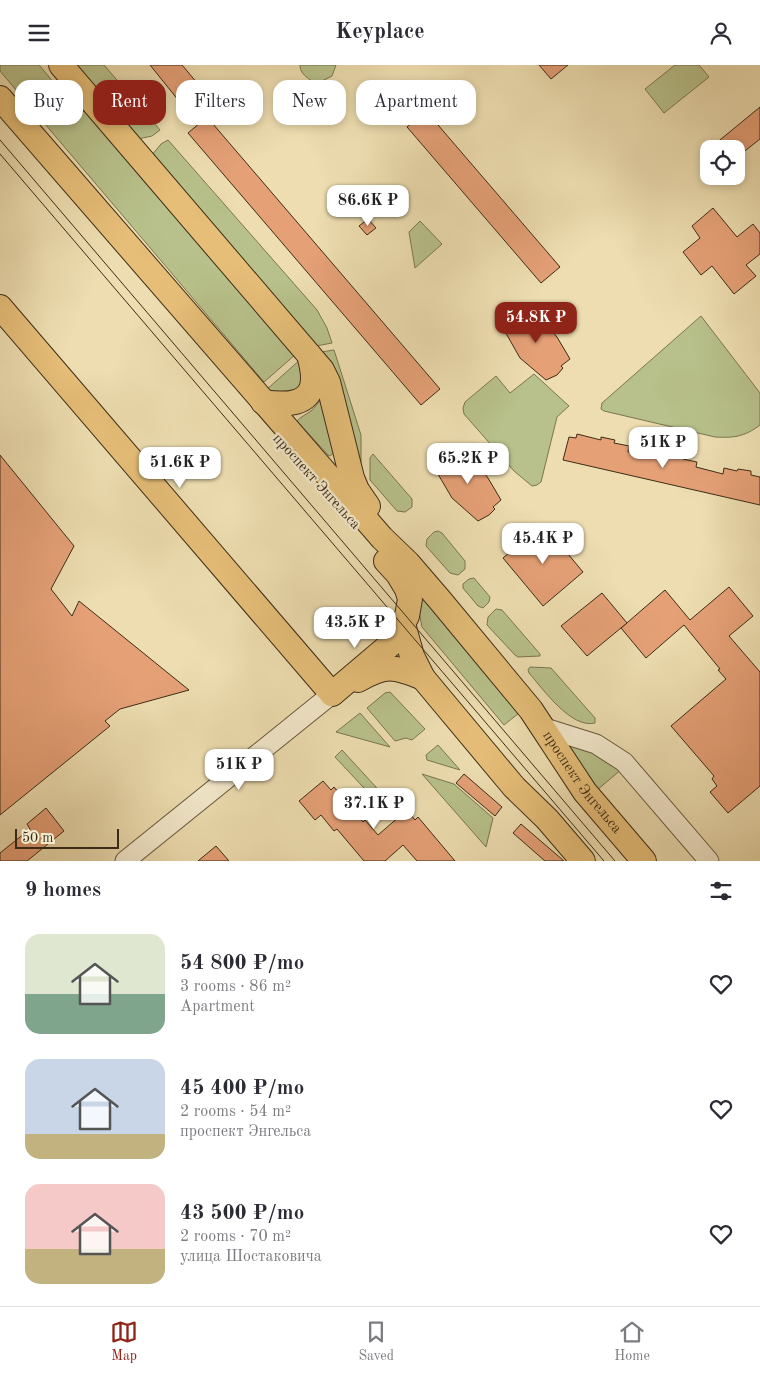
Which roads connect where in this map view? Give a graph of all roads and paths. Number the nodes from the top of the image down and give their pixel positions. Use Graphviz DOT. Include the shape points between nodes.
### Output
graph roads {
  1 [pos="62,65"];
  2 [pos="0,98"];
  3 [pos="0,121"];
  4 [pos="0,307"];
  5 [pos="308,353"];
  6 [pos="263,402"];
  7 [pos="408,563"];
  8 [pos="403,624"];
  9 [pos="423,679"];
  10 [pos="332,694"];
  11 [pos="542,727"];
  12 [pos="125,861"];
  13 [pos="583,861"];
  14 [pos="644,861"];
  15 [pos="708,861"];
  1 -- 5 [label="main road, проспект Энгельса"];
  2 -- 6 [label="main road, проспект Энгельса"];
  3 -- 8 [label="main road, проспект Энгельса" via="398,574 410,599"];
  4 -- 10 [label="main road"];
  5 -- 6 [label="main road, проспект Энгельса" via="313,378 312,387 305,397 297,403"];
  5 -- 7 [label="main road, проспект Энгельса" via="328,382 357,490"];
  6 -- 7 [label="main road, проспект Энгельса" via="382,538"];
  7 -- 11 [label="main road, проспект Энгельса"];
  8 -- 9 [label="main road" via="412,657"];
  8 -- 10 [label="main road, проспект Энгельса" via="391,644"];
  9 -- 10 [label="main road" via="400,669 386,669 370,673"];
  9 -- 13 [label="main road" via="514,787"];
  10 -- 12 [label="street"];
  11 -- 14 [label="main road, проспект Энгельса" via="585,792"];
  11 -- 15 [label="street" via="596,744 624,762"];
}
